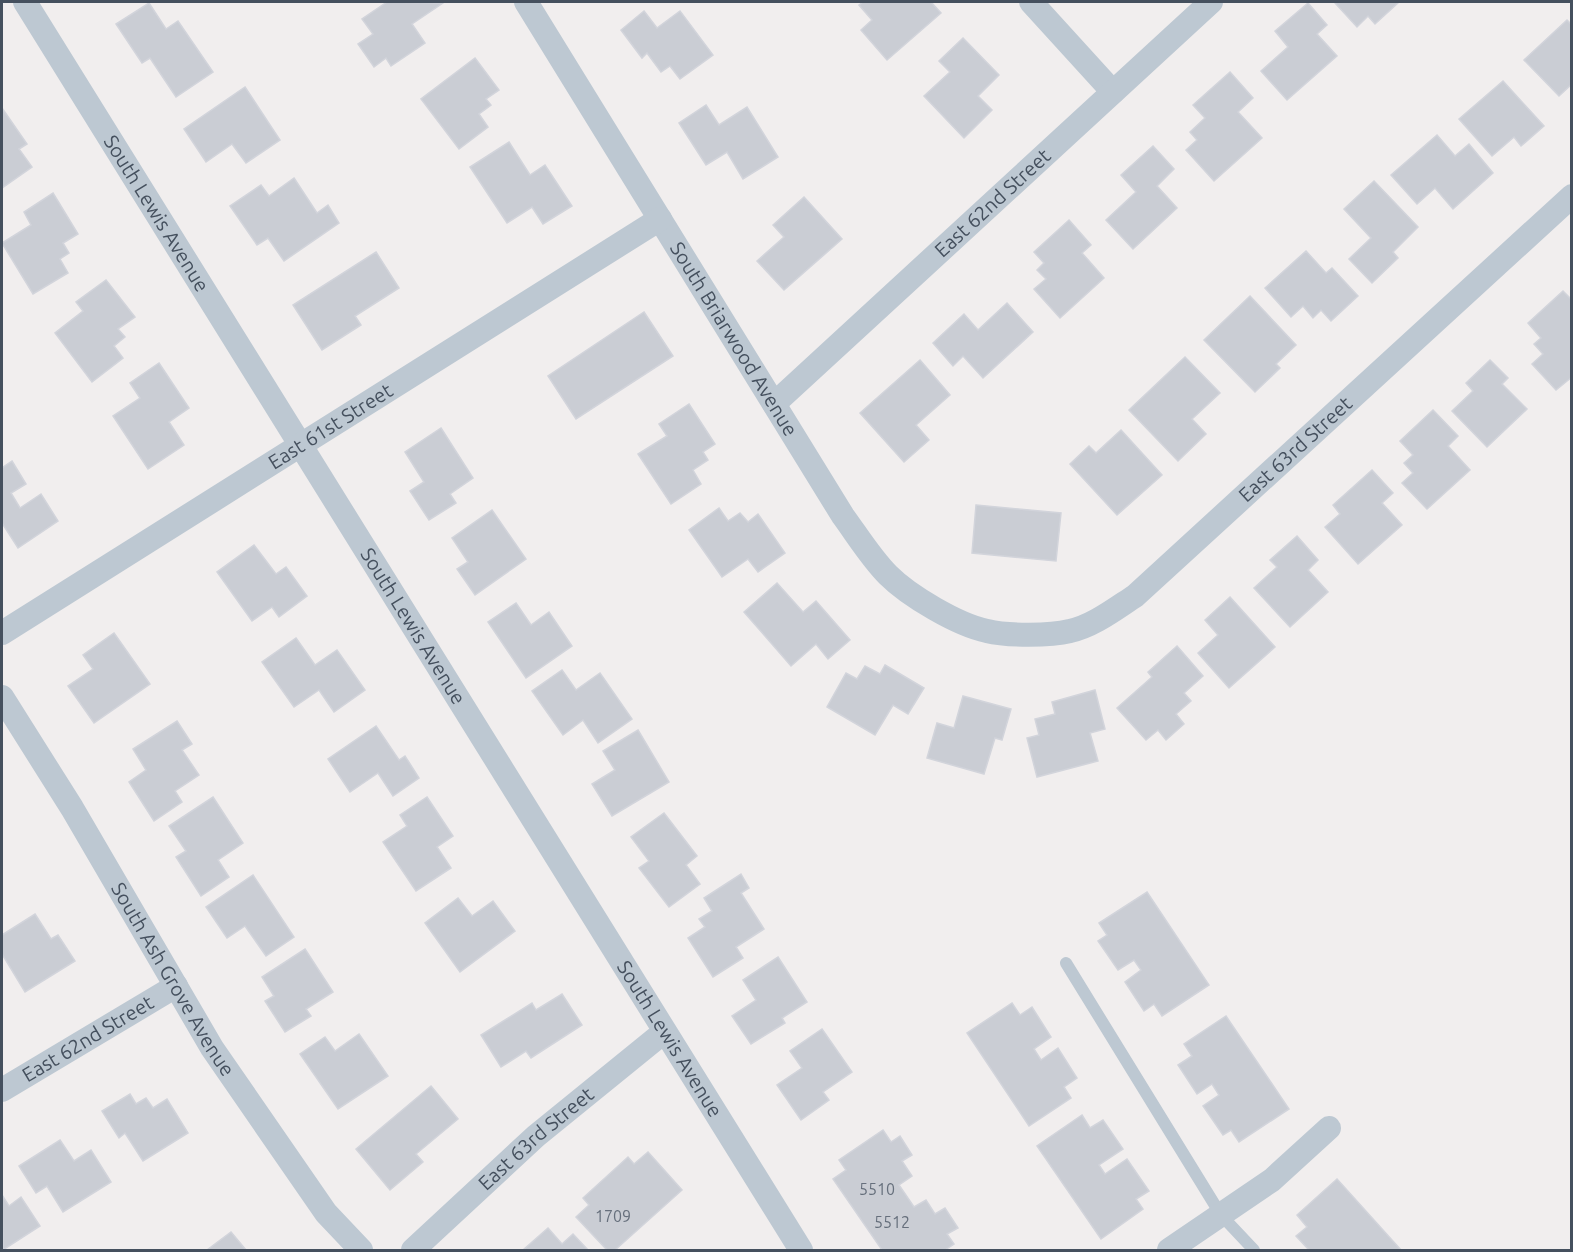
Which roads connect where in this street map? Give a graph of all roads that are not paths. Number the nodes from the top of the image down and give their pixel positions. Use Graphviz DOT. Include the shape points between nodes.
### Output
graph roads {
  1 [pos="25,2"];
  2 [pos="526,2"];
  3 [pos="1031,2"];
  4 [pos="1211,2"];
  5 [pos="1113,92"];
  6 [pos="1572,196"];
  7 [pos="660,219"];
  8 [pos="774,404"];
  9 [pos="301,447"];
  10 [pos="987,631"];
  11 [pos="2,633"];
  12 [pos="2,697"];
  13 [pos="1066,963"];
  14 [pos="176,986"];
  15 [pos="664,1032"];
  16 [pos="2,1090"];
  17 [pos="1329,1128"];
  18 [pos="1221,1215"];
  19 [pos="361,1251"];
  20 [pos="413,1251"];
  21 [pos="801,1251"];
  22 [pos="1169,1251"];
  23 [pos="1254,1251"];
  1 -- 9 [label="street, South Lewis Avenue"];
  2 -- 7 [label="street, South Briarwood Avenue"];
  3 -- 5 [label="street"];
  4 -- 5 [label="street, East 62nd Street"];
  5 -- 8 [label="street, East 62nd Street"];
  6 -- 10 [label="street, East 63rd Street" via="1135,596 1071,631"];
  7 -- 8 [label="street, South Briarwood Avenue"];
  7 -- 9 [label="street, East 61st Street"];
  8 -- 10 [label="street, South Briarwood Avenue" via="843,516 887,574 959,621"];
  9 -- 11 [label="street, East 61st Street"];
  9 -- 15 [label="street, South Lewis Avenue"];
  12 -- 14 [label="street, South Ash Grove Avenue"];
  13 -- 18 [label="lane"];
  14 -- 16 [label="street, East 62nd Street"];
  14 -- 19 [label="street, South Ash Grove Avenue" via="212,1048 326,1213"];
  15 -- 20 [label="street, East 63rd Street" via="536,1136"];
  15 -- 21 [label="street, South Lewis Avenue"];
  17 -- 18 [label="street" via="1272,1180"];
  18 -- 22 [label="street"];
  18 -- 23 [label="lane"];
}
